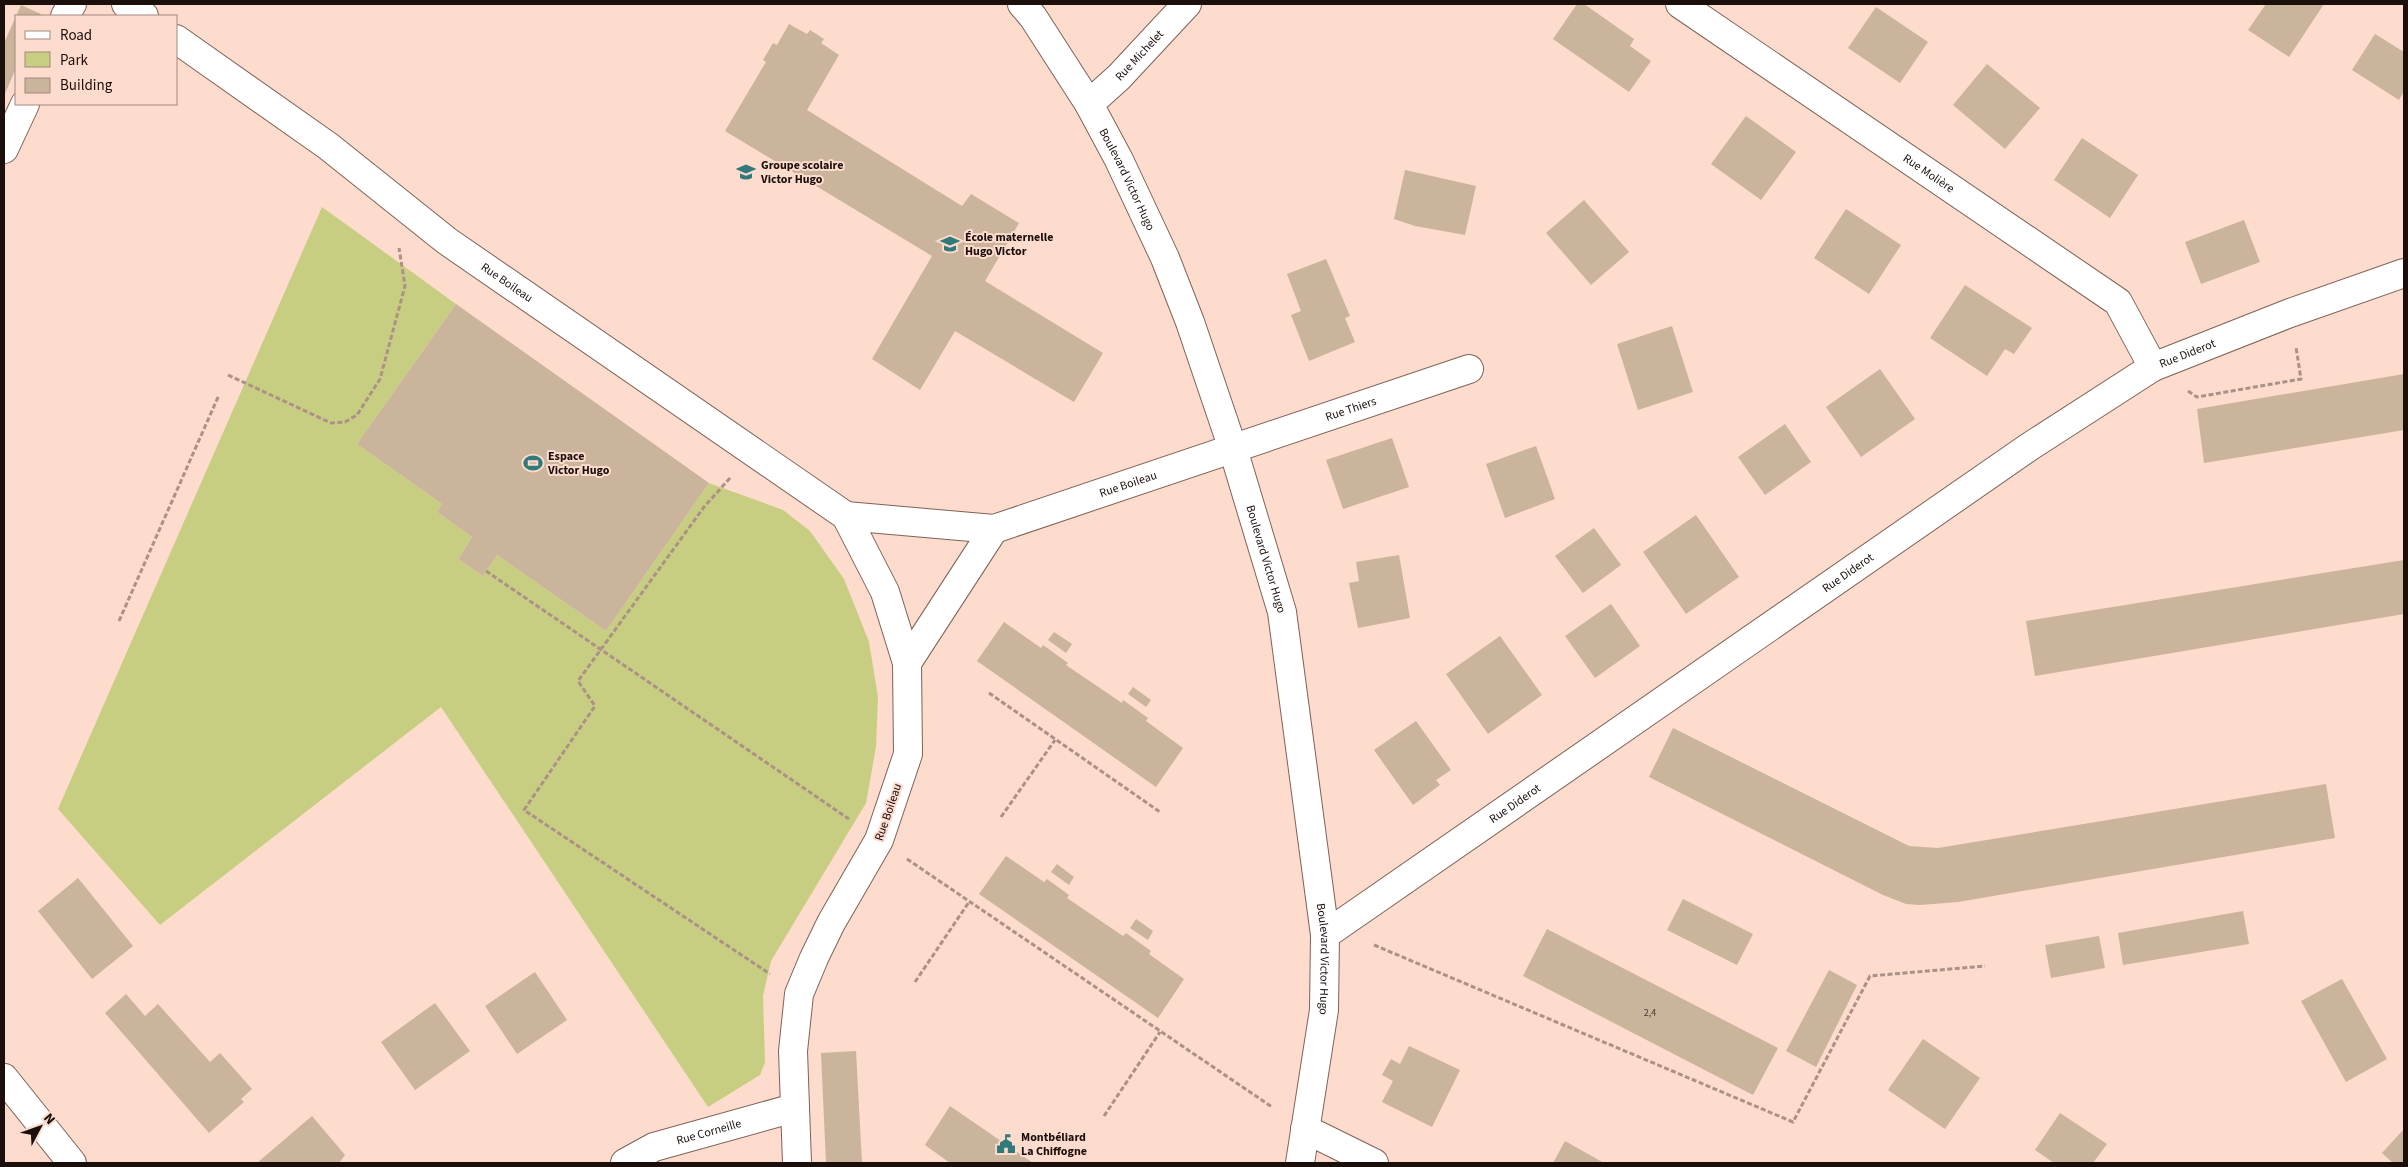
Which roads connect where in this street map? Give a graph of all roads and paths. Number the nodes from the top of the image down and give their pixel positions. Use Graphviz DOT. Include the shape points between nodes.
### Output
graph roads {
  1 [pos="72,4"];
  2 [pos="126,4"];
  3 [pos="1022,4"];
  4 [pos="1187,4"];
  5 [pos="1680,4"];
  6 [pos="66,15"];
  7 [pos="142,15"];
  8 [pos="178,40"];
  9 [pos="1089,104"];
  10 [pos="24,105"];
  11 [pos="4,149"];
  12 [pos="408,209"];
  13 [pos="2404,273"];
  14 [pos="2290,313"];
  15 [pos="2153,367"];
  16 [pos="1469,369"];
  17 [pos="228,375"];
  18 [pos="219,395"];
  19 [pos="1233,449"];
  20 [pos="731,476"];
  21 [pos="846,516"];
  22 [pos="994,529"];
  23 [pos="486,571"];
  24 [pos="119,620"];
  25 [pos="601,650"];
  26 [pos="907,663"];
  27 [pos="989,693"];
  28 [pos="1055,740"];
  29 [pos="1160,812"];
  30 [pos="1001,817"];
  31 [pos="879,840"];
  32 [pos="969,902"];
  33 [pos="1325,935"];
  34 [pos="1367,942"];
  35 [pos="1985,966"];
  36 [pos="915,982"];
  37 [pos="799,994"];
  38 [pos="1160,1032"];
  39 [pos="4,1078"];
  40 [pos="794,1108"];
  41 [pos="1104,1116"];
  42 [pos="1305,1129"];
  43 [pos="72,1163"];
  44 [pos="625,1163"];
  45 [pos="798,1163"];
  46 [pos="1300,1163"];
  47 [pos="1374,1163"];
  1 -- 6 [label="street"];
  2 -- 7 [label="street"];
  3 -- 9 [label="street, Boulevard Victor Hugo"];
  4 -- 9 [label="street, Rue Michelet" via="1119,78"];
  5 -- 15 [label="street, Rue Molière" via="2118,302"];
  8 -- 12 [label="street, Rue Boileau" via="328,146"];
  9 -- 19 [label="street, Boulevard Victor Hugo" via="1120,160 1168,268"];
  10 -- 11 [label="street"];
  12 -- 17 [label="path" via="399,247 405,286 380,379 357,414 346,422 331,423"];
  12 -- 21 [label="street, Rue Boileau" via="447,240"];
  13 -- 14 [label="street, Rue Diderot"];
  14 -- 15 [label="street, Rue Diderot"];
  14 -- 15 [label="path" via="2302,380 2198,397"];
  15 -- 33 [label="street, Rue Diderot" via="2029,448"];
  16 -- 19 [label="street, Rue Thiers"];
  18 -- 24 [label="path"];
  19 -- 22 [label="street, Rue Boileau"];
  19 -- 33 [label="street, Boulevard Victor Hugo" via="1282,612"];
  20 -- 25 [label="path" via="704,507"];
  21 -- 22 [label="street, Rue Boileau"];
  21 -- 26 [label="street, Rue Boileau" via="885,592"];
  22 -- 26 [label="street"];
  23 -- 25 [label="path"];
  25 -- 31 [label="path"];
  25 -- 37 [label="path" via="578,681 595,706 524,810"];
  26 -- 31 [label="street, Rue Boileau" via="908,754"];
  27 -- 28 [label="path"];
  28 -- 29 [label="path"];
  28 -- 30 [label="path"];
  31 -- 32 [label="path"];
  31 -- 37 [label="street, Rue Boileau" via="831,923"];
  32 -- 36 [label="path"];
  32 -- 38 [label="path"];
  33 -- 42 [label="street, Boulevard Victor Hugo" via="1324,1010"];
  34 -- 35 [label="path" via="1793,1122 1870,976"];
  37 -- 40 [label="street, Rue Boileau" via="793,1051"];
  38 -- 41 [label="path"];
  38 -- 42 [label="path"];
  39 -- 43 [label="street"];
  40 -- 44 [label="street, Rue Corneille" via="654,1148"];
  40 -- 45 [label="street, Rue Boileau"];
  42 -- 46 [label="street, Boulevard Victor Hugo"];
  42 -- 47 [label="street"];
}
